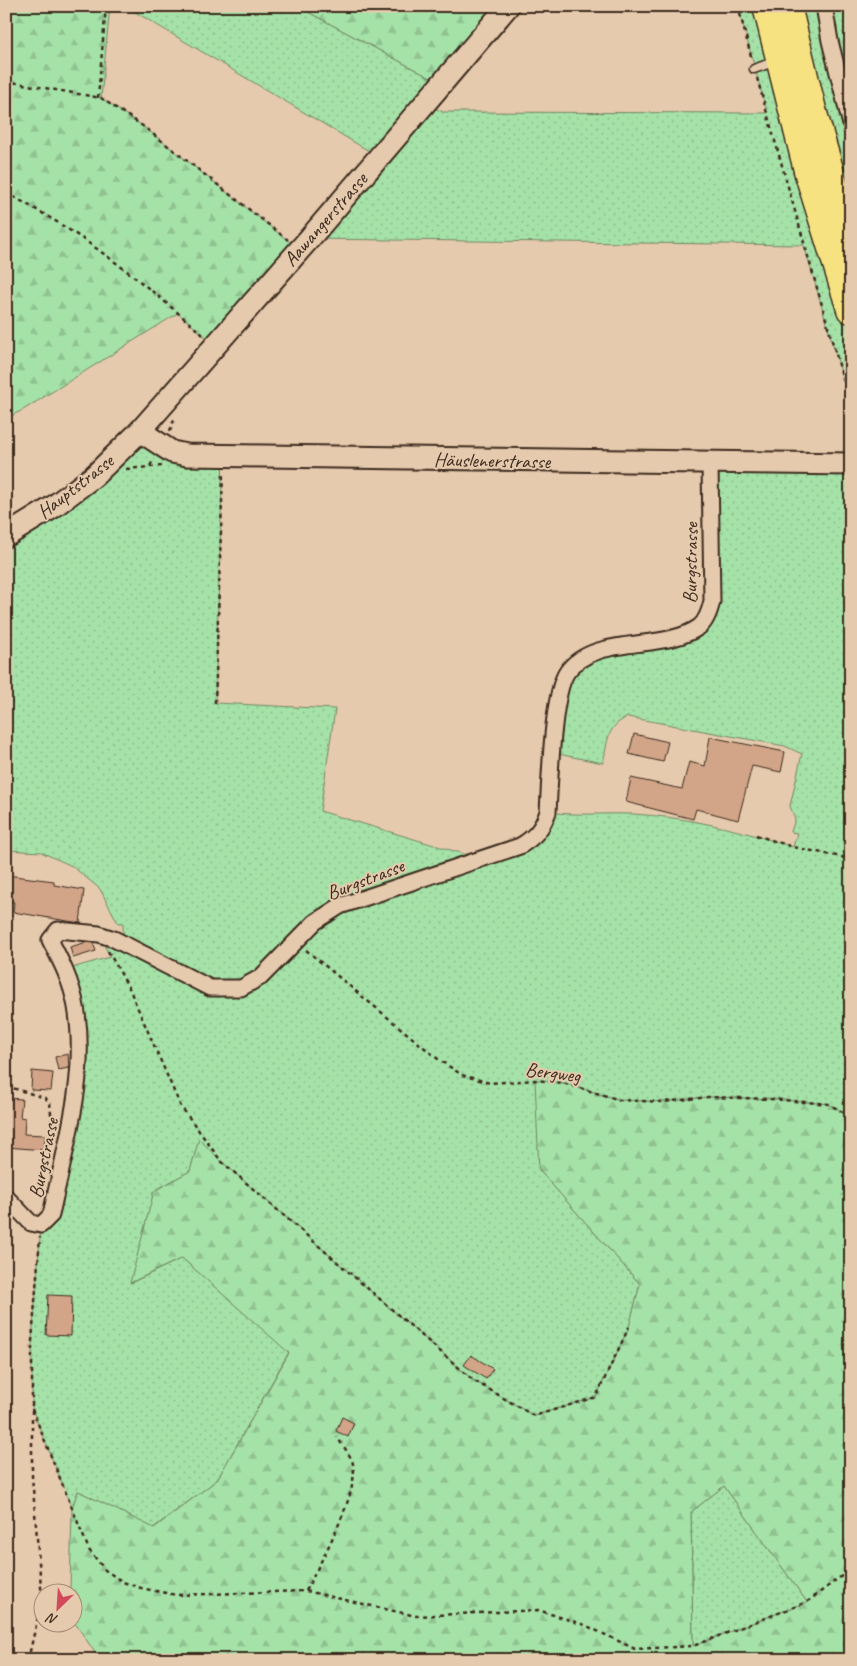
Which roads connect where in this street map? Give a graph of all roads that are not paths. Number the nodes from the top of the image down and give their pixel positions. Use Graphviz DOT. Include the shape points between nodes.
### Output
graph roads {
  1 [pos="508,6"];
  2 [pos="767,6"];
  3 [pos="787,6"];
  4 [pos="824,6"];
  5 [pos="780,60"];
  6 [pos="754,69"];
  7 [pos="851,125"];
  8 [pos="851,246"];
  9 [pos="851,309"];
  10 [pos="140,431"];
  11 [pos="710,463"];
  12 [pos="851,464"];
  13 [pos="6,536"];
  14 [pos="6,1196"];
  1 -- 10 [label="street, Aawangerstrasse"];
  2 -- 5 [label="highway"];
  3 -- 8 [label="highway" via="816,127"];
  4 -- 7 [label="street"];
  5 -- 6 [label="lane"];
  5 -- 9 [label="highway" via="809,174"];
  10 -- 11 [label="street, Häuslenerstrasse" via="172,452 187,455"];
  10 -- 13 [label="street, Hauptstrasse" via="94,476 54,507"];
  11 -- 12 [label="street, Häuslenerstrasse"];
  11 -- 14 [label="street, Burgstrasse" via="712,600 709,614 700,627 685,634 593,653 576,662 566,673 559,693 548,812 533,838 520,846 340,906 315,922 261,977 241,988 210,988 114,939 99,934 58,930 50,940 65,970 76,1005 80,1041 76,1096 51,1215 41,1226 31,1223"];
}
